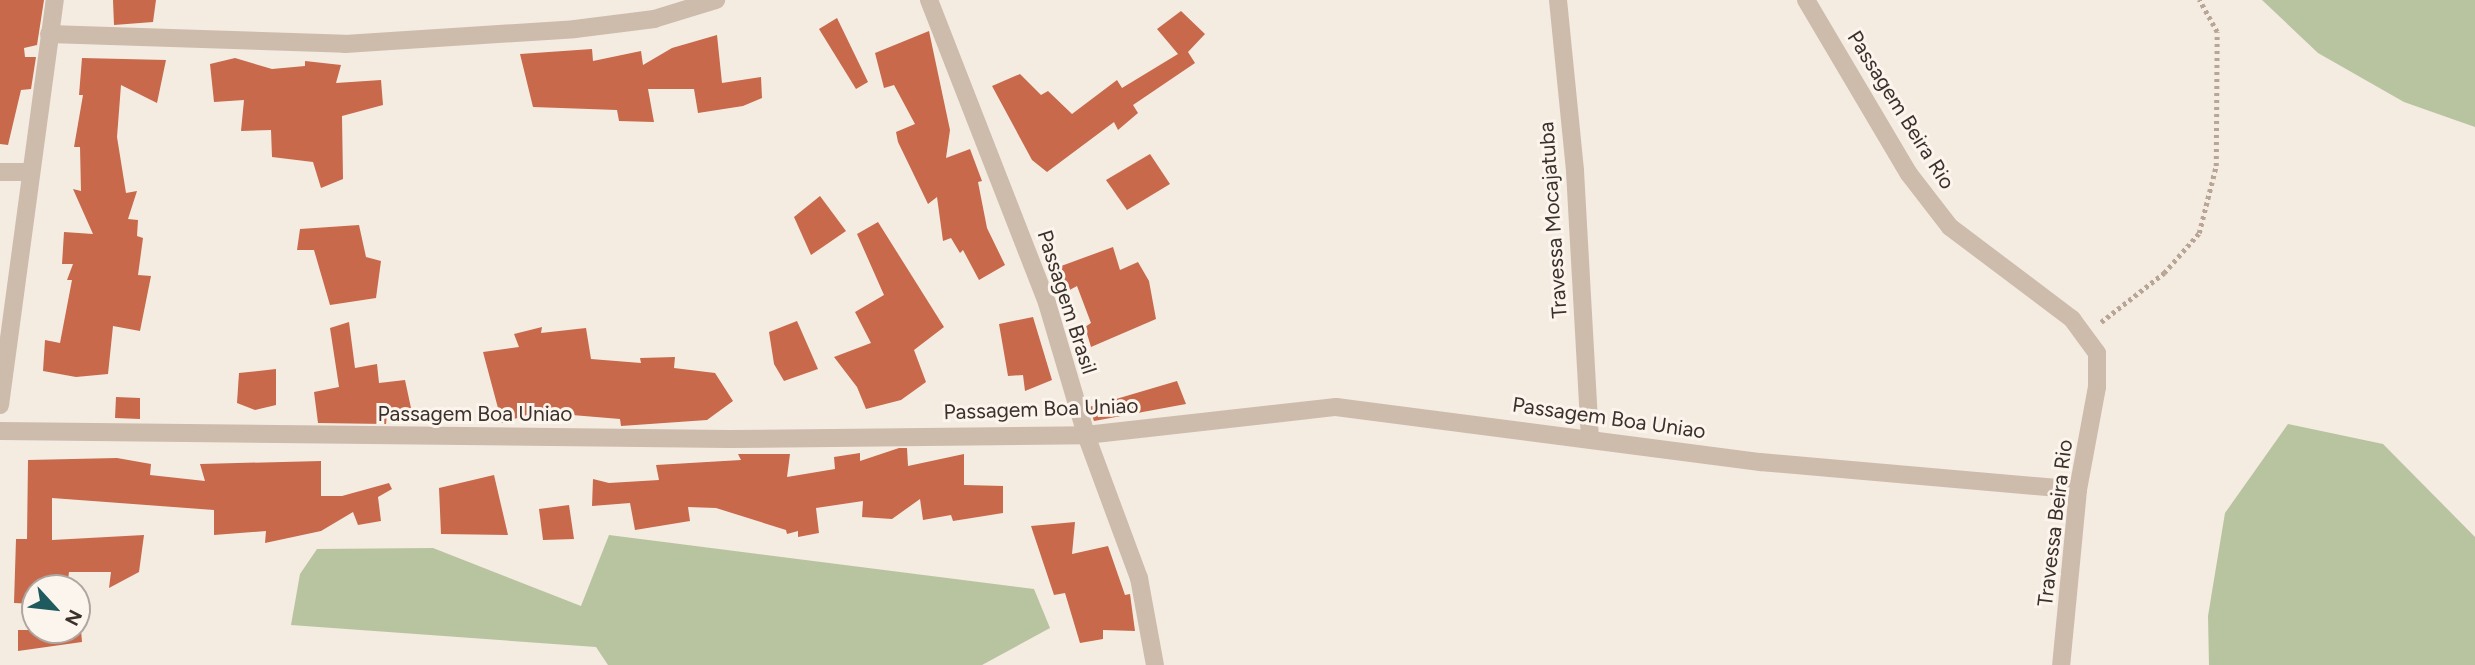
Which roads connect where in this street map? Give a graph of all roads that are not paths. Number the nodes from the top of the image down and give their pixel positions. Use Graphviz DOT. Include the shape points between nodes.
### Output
graph roads {
  1 [pos="55,0"];
  2 [pos="716,0"];
  3 [pos="929,0"];
  4 [pos="1558,0"];
  5 [pos="1806,0"];
  6 [pos="49,34"];
  7 [pos="0,172"];
  8 [pos="29,172"];
  9 [pos="2097,387"];
  10 [pos="0,405"];
  11 [pos="0,431"];
  12 [pos="1086,435"];
  13 [pos="1590,437"];
  14 [pos="2078,490"];
  15 [pos="1155,665"];
  16 [pos="2061,665"];
  1 -- 6 [label="street"];
  2 -- 6 [label="street" via="654,19 575,29 345,44"];
  3 -- 12 [label="street, Passagem Brasil" via="1048,303"];
  4 -- 13 [label="street, Travessa Mocajatuba" via="1575,171"];
  5 -- 9 [label="street, Passagem Beira Rio" via="1909,174 1950,227 2086,334 2097,353"];
  6 -- 8 [label="street"];
  7 -- 8 [label="street"];
  8 -- 10 [label="street"];
  9 -- 14 [label="street, Travessa Beira Rio"];
  11 -- 12 [label="street, Passagem Boa Uniao" via="729,439"];
  12 -- 13 [label="street, Passagem Boa Uniao" via="1336,407"];
  12 -- 15 [label="street, Passagem Brasil" via="1139,578"];
  13 -- 14 [label="street, Passagem Boa Uniao" via="1760,461"];
  14 -- 16 [label="street, Travessa Beira Rio"];
}
